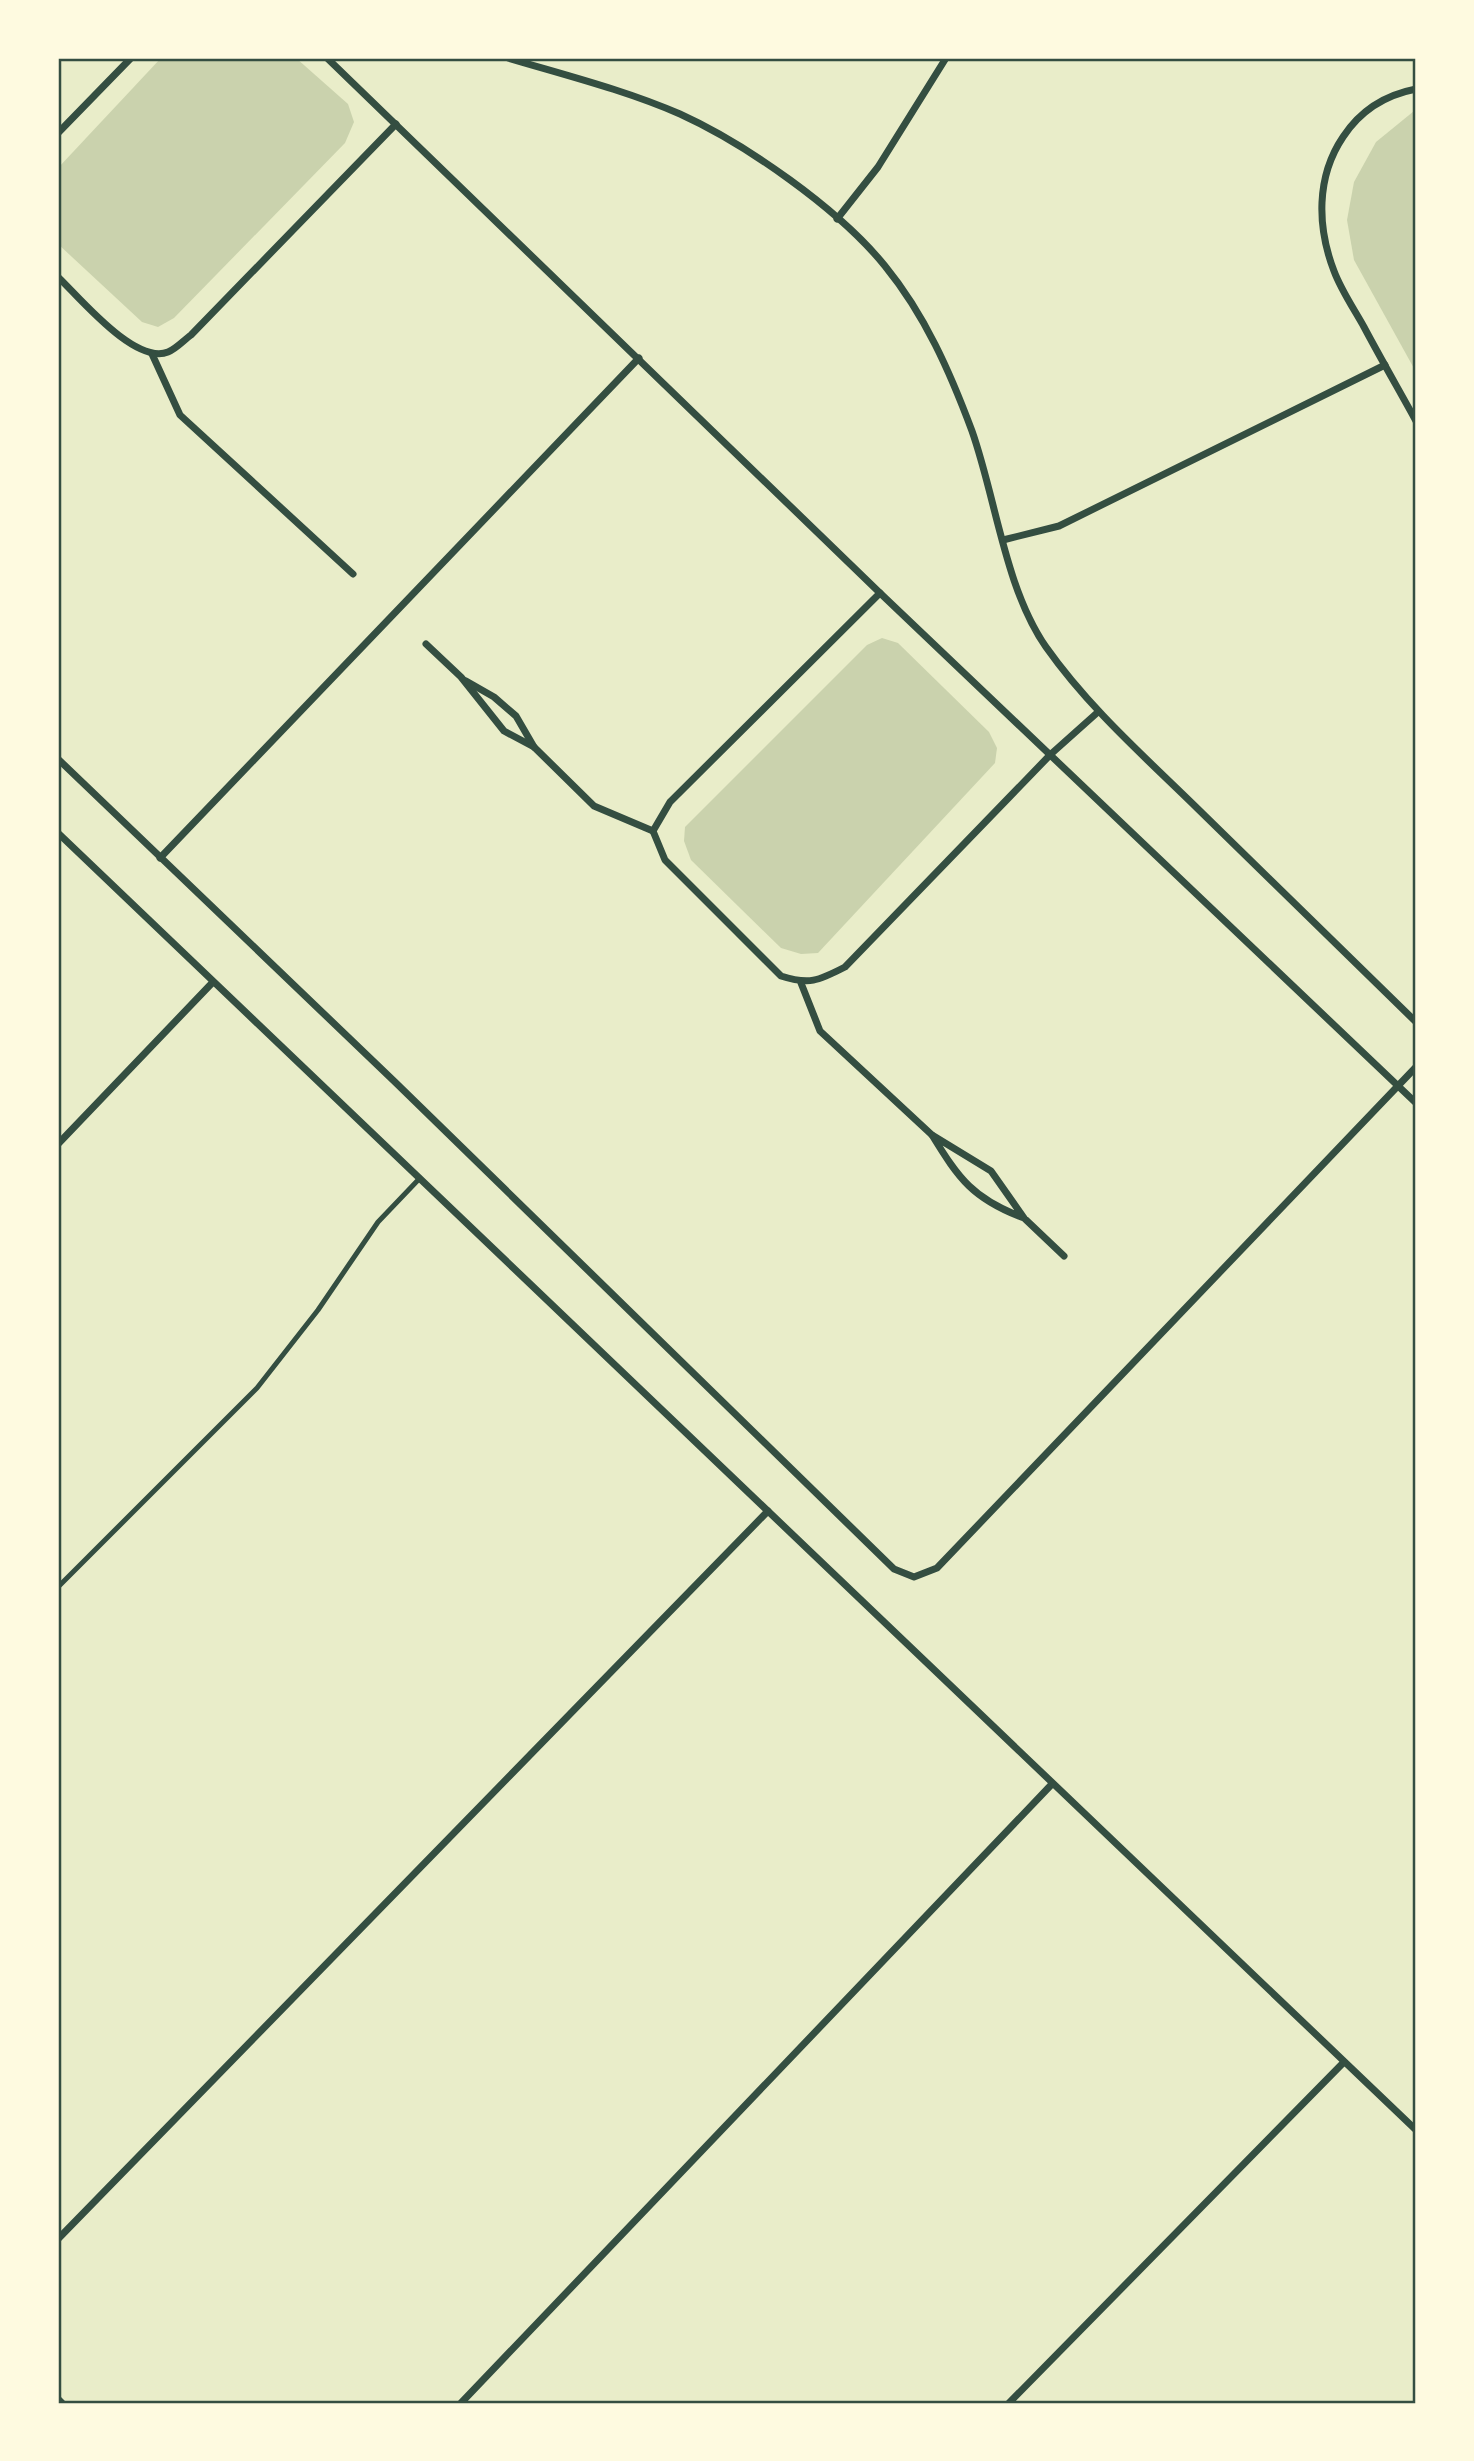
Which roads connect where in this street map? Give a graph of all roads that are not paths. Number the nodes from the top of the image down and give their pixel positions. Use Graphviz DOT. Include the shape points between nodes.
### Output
graph roads {
  1 [pos="131,58"];
  2 [pos="327,58"];
  3 [pos="508,58"];
  4 [pos="946,58"];
  5 [pos="1416,89"];
  6 [pos="397,124"];
  7 [pos="58,133"];
  8 [pos="836,219"];
  9 [pos="58,277"];
  10 [pos="152,354"];
  11 [pos="639,358"];
  12 [pos="1385,365"];
  13 [pos="1416,421"];
  14 [pos="1003,540"];
  15 [pos="353,574"];
  16 [pos="880,593"];
  17 [pos="426,644"];
  18 [pos="461,677"];
  19 [pos="1098,712"];
  20 [pos="534,747"];
  21 [pos="1051,754"];
  22 [pos="58,760"];
  23 [pos="653,831"];
  24 [pos="58,834"];
  25 [pos="160,858"];
  26 [pos="213,982"];
  27 [pos="802,983"];
  28 [pos="1416,1022"];
  29 [pos="1416,1067"];
  30 [pos="1398,1087"];
  31 [pos="1416,1103"];
  32 [pos="932,1135"];
  33 [pos="58,1144"];
  34 [pos="420,1178"];
  35 [pos="1024,1218"];
  36 [pos="1064,1256"];
  37 [pos="768,1511"];
  38 [pos="58,1587"];
  39 [pos="1052,1784"];
  40 [pos="1344,2062"];
  41 [pos="1416,2130"];
  42 [pos="58,2239"];
  43 [pos="58,2399"];
  44 [pos="62,2403"];
  45 [pos="461,2403"];
  46 [pos="1009,2403"];
  1 -- 7 [label="street"];
  2 -- 6 [label="street"];
  3 -- 8 [label="street" via="681,115 763,162"];
  4 -- 8 [label="street" via="878,167"];
  5 -- 12 [label="street" via="1380,100 1354,120 1337,145 1321,201 1324,239 1334,272"];
  6 -- 10 [label="street" via="191,335 169,352"];
  6 -- 11 [label="street"];
  8 -- 14 [label="street" via="884,265 938,349 975,440"];
  9 -- 10 [label="street" via="124,341"];
  10 -- 15 [label="street" via="180,415"];
  11 -- 16 [label="street"];
  11 -- 25 [label="street"];
  12 -- 13 [label="street"];
  12 -- 14 [label="street" via="1059,526"];
  14 -- 19 [label="street" via="1018,589 1044,644"];
  16 -- 21 [label="street"];
  16 -- 23 [label="street" via="670,802"];
  17 -- 18 [label="street"];
  18 -- 20 [label="street" via="505,731"];
  18 -- 20 [label="street" via="516,716"];
  19 -- 21 [label="street"];
  19 -- 28 [label="street"];
  20 -- 23 [label="street" via="594,806"];
  21 -- 27 [label="street" via="845,967"];
  21 -- 30 [label="street"];
  22 -- 25 [label="street"];
  23 -- 27 [label="street" via="665,860 780,976"];
  24 -- 26 [label="street"];
  25 -- 30 [label="street" via="894,1569 914,1577 937,1568"];
  26 -- 33 [label="street"];
  26 -- 34 [label="street"];
  27 -- 32 [label="street" via="820,1031"];
  29 -- 30 [label="street"];
  30 -- 31 [label="street"];
  32 -- 35 [label="street" via="990,1171"];
  32 -- 35 [label="street" via="968,1187 996,1208"];
  34 -- 37 [label="street"];
  34 -- 38 [label="lane" via="378,1222 257,1388"];
  35 -- 36 [label="street"];
  37 -- 39 [label="street"];
  37 -- 42 [label="street"];
  39 -- 40 [label="street"];
  39 -- 45 [label="street"];
  40 -- 41 [label="street"];
  40 -- 46 [label="street"];
  43 -- 44 [label="street"];
}
